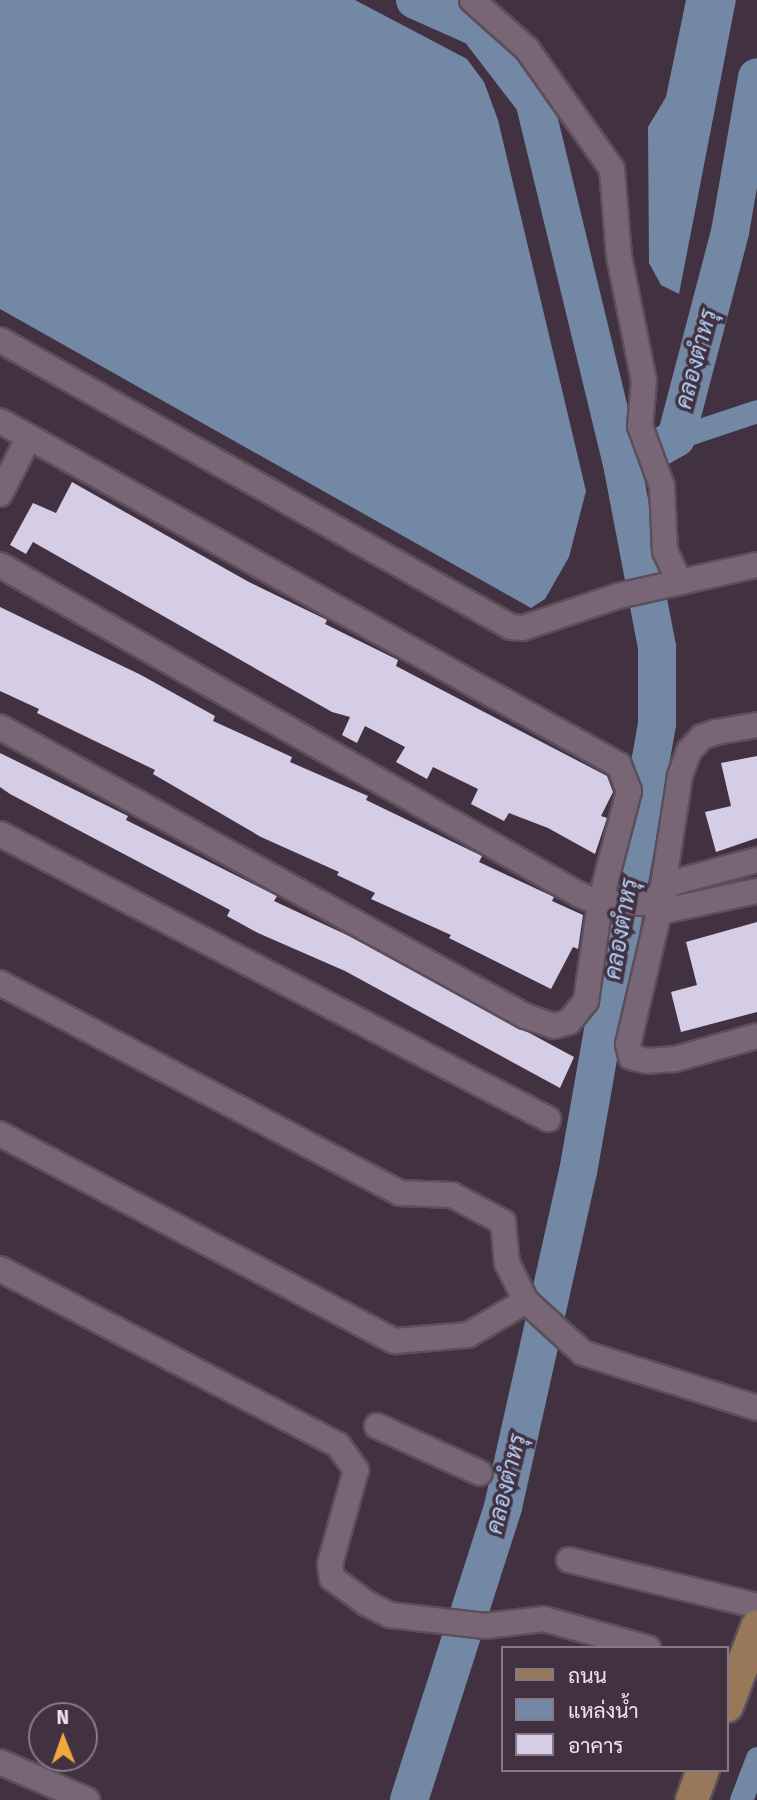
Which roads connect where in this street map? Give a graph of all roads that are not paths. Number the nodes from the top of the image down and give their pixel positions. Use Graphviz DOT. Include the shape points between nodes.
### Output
graph roads {
  1 [pos="472,0"];
  2 [pos="0,340"];
  3 [pos="0,421"];
  4 [pos="28,439"];
  5 [pos="0,494"];
  6 [pos="0,565"];
  7 [pos="757,565"];
  8 [pos="657,588"];
  9 [pos="757,725"];
  10 [pos="0,727"];
  11 [pos="0,834"];
  12 [pos="757,860"];
  13 [pos="757,891"];
  14 [pos="608,903"];
  15 [pos="654,903"];
  16 [pos="0,984"];
  17 [pos="757,1035"];
  18 [pos="548,1119"];
  19 [pos="0,1134"];
  20 [pos="0,1269"];
  21 [pos="526,1301"];
  22 [pos="757,1408"];
  23 [pos="351,1458"];
  24 [pos="480,1472"];
  25 [pos="569,1560"];
  26 [pos="757,1606"];
  27 [pos="757,1627"];
  28 [pos="641,1646"];
  29 [pos="729,1700"];
  30 [pos="0,1762"];
  31 [pos="702,1772"];
  32 [pos="74,1797"];
  33 [pos="692,1800"];
  1 -- 8 [label="street" via="527,49 612,169 619,256 644,381 643,440 662,486 665,551"];
  2 -- 8 [label="street" via="511,627 523,628"];
  3 -- 4 [label="street"];
  4 -- 5 [label="street"];
  4 -- 14 [label="street" via="619,765 629,792"];
  6 -- 14 [label="street"];
  7 -- 8 [label="street"];
  9 -- 15 [label="street" via="702,737 690,751 680,776"];
  10 -- 14 [label="street" via="525,1016 554,1026 569,1022 586,1001"];
  11 -- 18 [label="street"];
  12 -- 15 [label="street" via="672,883"];
  13 -- 15 [label="street"];
  14 -- 15 [label="street"];
  15 -- 17 [label="street" via="628,1044 631,1057 675,1059"];
  16 -- 21 [label="street" via="400,1193 452,1195 503,1222 507,1263"];
  19 -- 21 [label="street" via="395,1341 468,1335"];
  20 -- 23 [label="street" via="324,1437"];
  21 -- 22 [label="street" via="583,1353"];
  23 -- 24 [label="street" via="382,1420"];
  23 -- 28 [label="street" via="355,1483 330,1564 332,1578 390,1615 485,1626 544,1619"];
  25 -- 26 [label="street"];
  27 -- 29 [label="main road"];
  30 -- 32 [label="street"];
  31 -- 33 [label="main road"];
}
